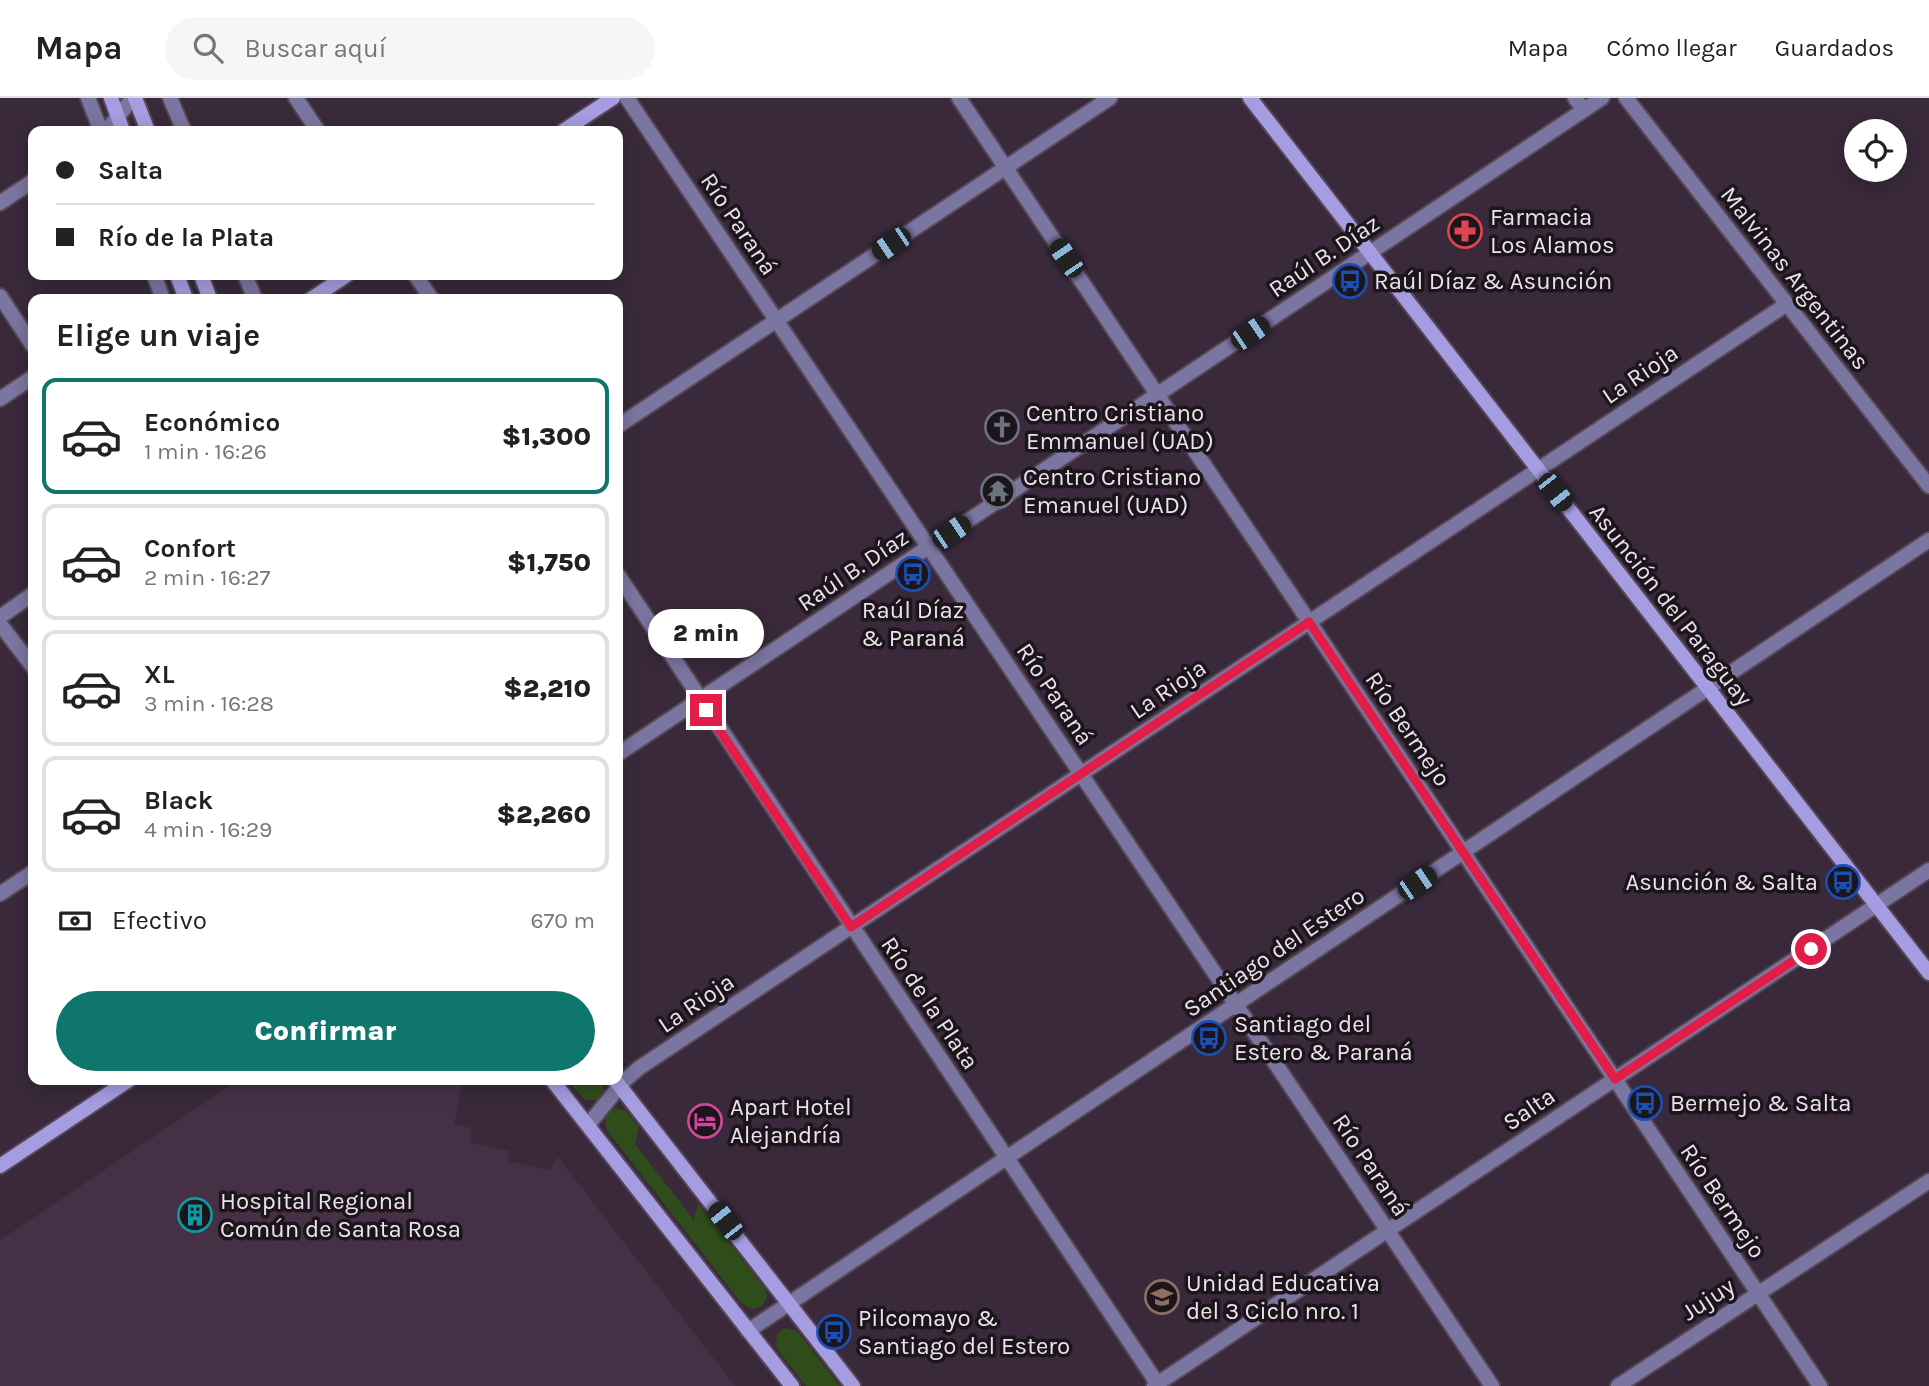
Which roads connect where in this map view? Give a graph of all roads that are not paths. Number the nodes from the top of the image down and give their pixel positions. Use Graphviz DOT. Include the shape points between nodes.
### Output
graph roads {
  1 [pos="88,98"];
  2 [pos="111,98"];
  3 [pos="134,98"];
  4 [pos="170,98"];
  5 [pos="296,98"];
  6 [pos="612,98"];
  7 [pos="627,98"];
  8 [pos="959,98"];
  9 [pos="1110,98"];
  10 [pos="1250,98"];
  11 [pos="1575,98"];
  12 [pos="1602,98"];
  13 [pos="1626,98"];
  14 [pos="1584,110"];
  15 [pos="118,116"];
  16 [pos="101,126"];
  17 [pos="108,126"];
  18 [pos="121,126"];
  19 [pos="146,126"];
  20 [pos="182,126"];
  21 [pos="315,126"];
  22 [pos="570,126"];
  23 [pos="1005,168"];
  24 [pos="28,184"];
  25 [pos="0,203"];
  26 [pos="1370,253"];
  27 [pos="340,280"];
  28 [pos="318,294"];
  29 [pos="0,296"];
  30 [pos="1787,304"];
  31 [pos="777,320"];
  32 [pos="28,338"];
  33 [pos="28,380"];
  34 [pos="1157,395"];
  35 [pos="0,399"];
  36 [pos="623,423"];
  37 [pos="1538,470"];
  38 [pos="1929,486"];
  39 [pos="1929,540"];
  40 [pos="929,547"];
  41 [pos="623,583"];
  42 [pos="28,597"];
  43 [pos="0,617"];
  44 [pos="1309,622"];
  45 [pos="0,624"];
  46 [pos="28,660"];
  47 [pos="1707,688"];
  48 [pos="700,699"];
  49 [pos="623,751"];
  50 [pos="1081,774"];
  51 [pos="1463,852"];
  52 [pos="1929,870"];
  53 [pos="28,875"];
  54 [pos="0,894"];
  55 [pos="1876,905"];
  56 [pos="851,927"];
  57 [pos="1929,973"];
  58 [pos="1236,1004"];
  59 [pos="623,1079"];
  60 [pos="1615,1079"];
  61 [pos="122,1085"];
  62 [pos="556,1085"];
  63 [pos="616,1085"];
  64 [pos="619,1085"];
  65 [pos="588,1125"];
  66 [pos="1007,1158"];
  67 [pos="0,1166"];
  68 [pos="1929,1181"];
  69 [pos="1387,1231"];
  70 [pos="1758,1293"];
  71 [pos="789,1304"];
  72 [pos="748,1331"];
  73 [pos="1157,1385"];
  74 [pos="792,1386"];
  75 [pos="853,1386"];
  76 [pos="1492,1386"];
  77 [pos="1618,1386"];
  78 [pos="1819,1386"];
  1 -- 16 [label="street"];
  2 -- 15 [label="main road"];
  3 -- 15 [label="street"];
  3 -- 19 [label="main road"];
  4 -- 20 [label="street"];
  5 -- 21 [label="street"];
  6 -- 22 [label="main road"];
  7 -- 31 [label="street, Río Paraná"];
  8 -- 23 [label="street, Río Bermejo"];
  9 -- 23 [label="street"];
  10 -- 26 [label="main road, Asunción del Paraguay"];
  11 -- 14 [label="street"];
  12 -- 14 [label="street, Raúl B. Díaz"];
  13 -- 30 [label="street, Malvinas Argentinas"];
  14 -- 26 [label="street, Raúl B. Díaz"];
  15 -- 17 [label="street"];
  15 -- 18 [label="main road"];
  23 -- 31 [label="street"];
  23 -- 34 [label="street, Río Bermejo"];
  24 -- 25 [label="street"];
  26 -- 34 [label="street, Raúl B. Díaz"];
  26 -- 37 [label="main road, Asunción del Paraguay"];
  27 -- 28 [label="main road"];
  29 -- 32 [label="street"];
  30 -- 37 [label="street, La Rioja"];
  30 -- 38 [label="street, Malvinas Argentinas"];
  31 -- 36 [label="street"];
  31 -- 40 [label="street, Río Paraná"];
  33 -- 35 [label="street"];
  34 -- 40 [label="street, Raúl B. Díaz"];
  34 -- 44 [label="street, Río Bermejo"];
  37 -- 44 [label="street, La Rioja"];
  37 -- 47 [label="main road, Asunción del Paraguay"];
  39 -- 47 [label="street, Santiago del Estero"];
  40 -- 48 [label="street, Raúl B. Díaz"];
  40 -- 50 [label="street, Río Paraná"];
  41 -- 48 [label="street, Río de la Plata"];
  42 -- 43 [label="street"];
  44 -- 50 [label="street, La Rioja"];
  44 -- 51 [label="street, Río Bermejo"];
  45 -- 46 [label="street"];
  47 -- 51 [label="street, Santiago del Estero"];
  47 -- 55 [label="main road, Asunción del Paraguay"];
  48 -- 49 [label="street, Raúl B. Díaz"];
  48 -- 56 [label="street, Río de la Plata"];
  50 -- 56 [label="street, La Rioja"];
  50 -- 58 [label="street, Río Paraná"];
  51 -- 58 [label="street, Santiago del Estero"];
  51 -- 60 [label="street, Río Bermejo"];
  52 -- 55 [label="street, Salta"];
  53 -- 54 [label="street"];
  55 -- 57 [label="main road, Asunción del Paraguay"];
  55 -- 60 [label="street, Salta"];
  56 -- 59 [label="street, La Rioja"];
  56 -- 66 [label="street, Río de la Plata"];
  58 -- 66 [label="street, Santiago del Estero"];
  58 -- 69 [label="street, Río Paraná"];
  60 -- 69 [label="street, Salta"];
  60 -- 70 [label="street, Río Bermejo"];
  61 -- 67 [label="main road"];
  62 -- 65 [label="main road"];
  63 -- 65 [label="street, La Rioja"];
  64 -- 71 [label="main road"];
  65 -- 72 [label="main road"];
  66 -- 71 [label="street, Santiago del Estero"];
  66 -- 73 [label="street, Río de la Plata"];
  68 -- 70 [label="street, Jujuy"];
  69 -- 73 [label="street, Salta"];
  69 -- 76 [label="street, Río Paraná"];
  70 -- 77 [label="street, Jujuy"];
  70 -- 78 [label="street, Río Bermejo"];
  71 -- 72 [label="street, Santiago del Estero"];
  71 -- 75 [label="main road"];
  72 -- 74 [label="main road"];
}
